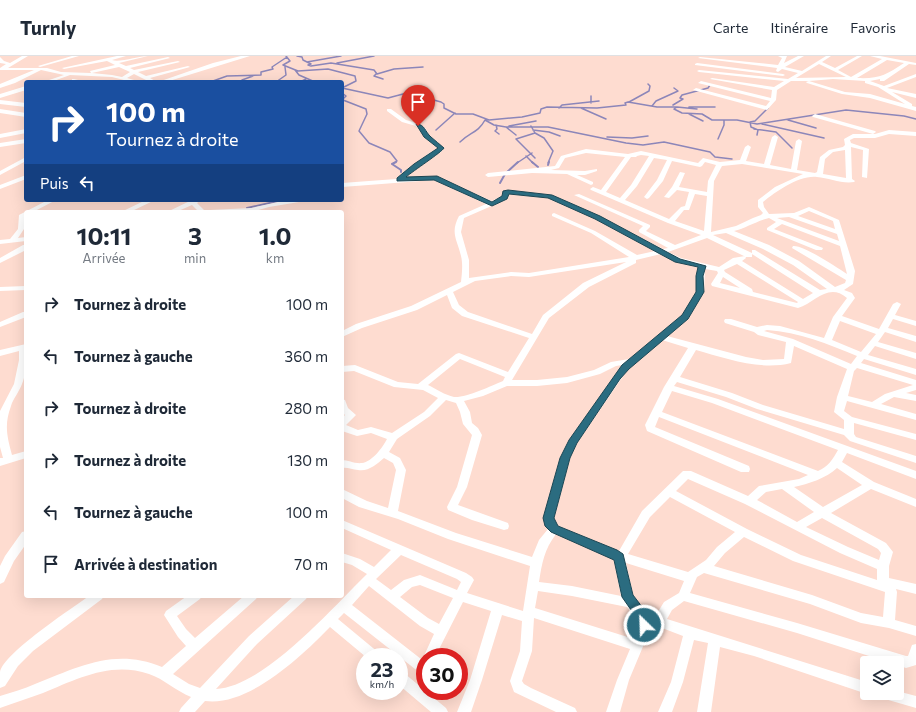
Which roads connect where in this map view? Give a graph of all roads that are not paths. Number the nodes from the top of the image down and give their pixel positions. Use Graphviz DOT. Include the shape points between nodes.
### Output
graph roads {
  1 [pos="26,56"];
  2 [pos="56,56"];
  3 [pos="77,56"];
  4 [pos="124,56"];
  5 [pos="146,56"];
  6 [pos="248,56"];
  7 [pos="780,56"];
  8 [pos="802,56"];
  9 [pos="829,56"];
  10 [pos="860,56"];
  11 [pos="872,56"];
  12 [pos="166,57"];
  13 [pos="0,58"];
  14 [pos="108,58"];
  15 [pos="700,58"];
  16 [pos="66,59"];
  17 [pos="886,59"];
  18 [pos="117,62"];
  19 [pos="178,62"];
  20 [pos="818,62"];
  21 [pos="907,63"];
  22 [pos="10,64"];
  23 [pos="697,64"];
  24 [pos="916,64"];
  25 [pos="188,67"];
  26 [pos="781,67"];
  27 [pos="124,68"];
  28 [pos="31,69"];
  29 [pos="40,69"];
  30 [pos="0,70"];
  31 [pos="53,70"];
  32 [pos="835,70"];
  33 [pos="197,71"];
  34 [pos="134,72"];
  35 [pos="802,72"];
  36 [pos="74,73"];
  37 [pos="86,74"];
  38 [pos="776,74"];
  39 [pos="916,75"];
  40 [pos="794,76"];
  41 [pos="885,77"];
  42 [pos="124,78"];
  43 [pos="145,78"];
  44 [pos="852,78"];
  45 [pos="906,79"];
  46 [pos="52,80"];
  47 [pos="74,80"];
  48 [pos="131,80"];
  49 [pos="150,80"];
  50 [pos="168,80"];
  51 [pos="788,80"];
  52 [pos="801,80"];
  53 [pos="861,80"];
  54 [pos="916,81"];
  55 [pos="701,83"];
  56 [pos="875,85"];
  57 [pos="0,86"];
  58 [pos="884,88"];
  59 [pos="24,89"];
  60 [pos="775,89"];
  61 [pos="696,90"];
  62 [pos="0,96"];
  63 [pos="916,96"];
  64 [pos="773,100"];
  65 [pos="0,102"];
  66 [pos="24,105"];
  67 [pos="916,109"];
  68 [pos="389,110"];
  69 [pos="0,111"];
  70 [pos="24,115"];
  71 [pos="815,116"];
  72 [pos="24,126"];
  73 [pos="0,130"];
  74 [pos="24,131"];
  75 [pos="880,134"];
  76 [pos="916,134"];
  77 [pos="0,136"];
  78 [pos="775,137"];
  79 [pos="24,141"];
  80 [pos="799,141"];
  81 [pos="0,145"];
  82 [pos="848,145"];
  83 [pos="748,147"];
  84 [pos="631,155"];
  85 [pos="653,155"];
  86 [pos="670,160"];
  87 [pos="24,161"];
  88 [pos="742,162"];
  89 [pos="720,164"];
  90 [pos="767,166"];
  91 [pos="595,170"];
  92 [pos="532,171"];
  93 [pos="794,171"];
  94 [pos="0,173"];
  95 [pos="568,173"];
  96 [pos="682,173"];
  97 [pos="488,175"];
  98 [pos="818,175"];
  99 [pos="865,177"];
  100 [pos="24,178"];
  101 [pos="399,180"];
  102 [pos="344,185"];
  103 [pos="0,187"];
  104 [pos="675,188"];
  105 [pos="693,191"];
  106 [pos="602,193"];
  107 [pos="709,194"];
  108 [pos="577,195"];
  109 [pos="647,197"];
  110 [pos="667,197"];
  111 [pos="621,201"];
  112 [pos="49,202"];
  113 [pos="147,202"];
  114 [pos="193,202"];
  115 [pos="287,202"];
  116 [pos="492,204"];
  117 [pos="31,210"];
  118 [pos="129,210"];
  119 [pos="175,210"];
  120 [pos="222,210"];
  121 [pos="251,210"];
  122 [pos="251,210"];
  123 [pos="24,214"];
  124 [pos="554,215"];
  125 [pos="792,216"];
  126 [pos="765,217"];
  127 [pos="670,222"];
  128 [pos="780,222"];
  129 [pos="725,230"];
  130 [pos="840,234"];
  131 [pos="707,235"];
  132 [pos="24,239"];
  133 [pos="13,240"];
  134 [pos="0,242"];
  135 [pos="843,245"];
  136 [pos="24,248"];
  137 [pos="674,248"];
  138 [pos="766,248"];
  139 [pos="796,248"];
  140 [pos="818,248"];
  141 [pos="662,251"];
  142 [pos="752,253"];
  143 [pos="645,255"];
  144 [pos="634,258"];
  145 [pos="736,260"];
  146 [pos="0,261"];
  147 [pos="702,266"];
  148 [pos="721,271"];
  149 [pos="850,279"];
  150 [pos="465,282"];
  151 [pos="24,288"];
  152 [pos="0,290"];
  153 [pos="835,290"];
  154 [pos="449,291"];
  155 [pos="819,294"];
  156 [pos="756,296"];
  157 [pos="803,302"];
  158 [pos="897,304"];
  159 [pos="24,315"];
  160 [pos="890,316"];
  161 [pos="837,317"];
  162 [pos="728,321"];
  163 [pos="916,324"];
  164 [pos="0,325"];
  165 [pos="757,330"];
  166 [pos="882,331"];
  167 [pos="344,333"];
  168 [pos="534,337"];
  169 [pos="661,337"];
  170 [pos="916,339"];
  171 [pos="790,341"];
  172 [pos="827,341"];
  173 [pos="872,343"];
  174 [pos="694,345"];
  175 [pos="24,347"];
  176 [pos="0,353"];
  177 [pos="862,355"];
  178 [pos="916,356"];
  179 [pos="633,361"];
  180 [pos="854,366"];
  181 [pos="344,369"];
  182 [pos="916,372"];
  183 [pos="674,378"];
  184 [pos="508,379"];
  185 [pos="916,383"];
  186 [pos="421,386"];
  187 [pos="916,387"];
  188 [pos="669,388"];
  189 [pos="894,394"];
  190 [pos="444,397"];
  191 [pos="842,397"];
  192 [pos="916,398"];
  193 [pos="459,400"];
  194 [pos="874,405"];
  195 [pos="344,409"];
  196 [pos="657,413"];
  197 [pos="916,416"];
  198 [pos="849,419"];
  199 [pos="344,424"];
  200 [pos="344,427"];
  201 [pos="849,434"];
  202 [pos="393,437"];
  203 [pos="916,437"];
  204 [pos="844,449"];
  205 [pos="382,453"];
  206 [pos="24,455"];
  207 [pos="916,460"];
  208 [pos="4,461"];
  209 [pos="836,463"];
  210 [pos="344,464"];
  211 [pos="745,469"];
  212 [pos="818,475"];
  213 [pos="916,475"];
  214 [pos="784,485"];
  215 [pos="870,485"];
  216 [pos="668,492"];
  217 [pos="344,495"];
  218 [pos="749,502"];
  219 [pos="916,503"];
  220 [pos="823,512"];
  221 [pos="392,513"];
  222 [pos="344,525"];
  223 [pos="504,526"];
  224 [pos="797,527"];
  225 [pos="554,529"];
  226 [pos="743,532"];
  227 [pos="24,538"];
  228 [pos="400,549"];
  229 [pos="621,558"];
  230 [pos="344,559"];
  231 [pos="536,563"];
  232 [pos="883,566"];
  233 [pos="703,568"];
  234 [pos="372,577"];
  235 [pos="691,578"];
  236 [pos="0,579"];
  237 [pos="883,585"];
  238 [pos="533,586"];
  239 [pos="916,589"];
  240 [pos="392,596"];
  241 [pos="460,596"];
  242 [pos="683,596"];
  243 [pos="95,598"];
  244 [pos="193,598"];
  245 [pos="250,598"];
  246 [pos="300,598"];
  247 [pos="633,603"];
  248 [pos="343,605"];
  249 [pos="498,608"];
  250 [pos="528,614"];
  251 [pos="641,615"];
  252 [pos="330,620"];
  253 [pos="659,622"];
  254 [pos="889,623"];
  255 [pos="916,631"];
  256 [pos="442,632"];
  257 [pos="690,633"];
  258 [pos="715,640"];
  259 [pos="195,646"];
  260 [pos="638,646"];
  261 [pos="364,648"];
  262 [pos="434,648"];
  263 [pos="916,649"];
  264 [pos="416,663"];
  265 [pos="163,674"];
  266 [pos="0,682"];
  267 [pos="408,684"];
  268 [pos="860,686"];
  269 [pos="202,694"];
  270 [pos="904,699"];
  271 [pos="0,702"];
  272 [pos="916,702"];
  273 [pos="186,712"];
  274 [pos="441,712"];
  275 [pos="464,712"];
  276 [pos="570,712"];
  277 [pos="613,712"];
  278 [pos="665,712"];
  279 [pos="704,712"];
  1 -- 22 [label="street"];
  2 -- 16 [label="street"];
  3 -- 16 [label="street"];
  4 -- 18 [label="street"];
  5 -- 18 [label="street"];
  6 -- 33 [label="street" via="226,60"];
  7 -- 26 [label="street" via="785,56"];
  8 -- 26 [label="street"];
  9 -- 20 [label="street"];
  10 -- 32 [label="street"];
  11 -- 17 [label="street"];
  12 -- 19 [label="street"];
  12 -- 27 [label="street"];
  13 -- 22 [label="street" via="2,62"];
  14 -- 18 [label="street"];
  14 -- 31 [label="street"];
  15 -- 26 [label="street"];
  16 -- 28 [label="street"];
  17 -- 21 [label="street"];
  17 -- 44 [label="street"];
  18 -- 27 [label="street"];
  18 -- 37 [label="street"];
  19 -- 25 [label="street"];
  19 -- 34 [label="street"];
  20 -- 32 [label="street"];
  20 -- 35 [label="street"];
  21 -- 24 [label="street"];
  21 -- 41 [label="street"];
  22 -- 30 [label="street"];
  23 -- 38 [label="street"];
  25 -- 33 [label="street"];
  25 -- 43 [label="street"];
  26 -- 35 [label="street"];
  26 -- 38 [label="street"];
  27 -- 34 [label="street"];
  28 -- 29 [label="street"];
  28 -- 30 [label="street"];
  29 -- 31 [label="street"];
  29 -- 57 [label="street"];
  31 -- 36 [label="street"];
  32 -- 44 [label="street"];
  33 -- 50 [label="street"];
  34 -- 42 [label="street"];
  34 -- 43 [label="street"];
  35 -- 40 [label="street"];
  36 -- 37 [label="street"];
  36 -- 46 [label="street"];
  37 -- 42 [label="street"];
  37 -- 47 [label="street"];
  38 -- 40 [label="street"];
  39 -- 45 [label="street"];
  40 -- 51 [label="street"];
  41 -- 53 [label="street"];
  41 -- 56 [label="street"];
  42 -- 48 [label="street"];
  43 -- 49 [label="street"];
  44 -- 53 [label="street"];
  45 -- 54 [label="street"];
  45 -- 58 [label="street"];
  51 -- 52 [label="street"];
  51 -- 60 [label="street"];
  51 -- 60 [label="street" via="700,74"];
  52 -- 53 [label="street"];
  52 -- 67 [label="street" via="844,93 870,96"];
  53 -- 56 [label="street"];
  55 -- 64 [label="street"];
  56 -- 58 [label="street"];
  58 -- 63 [label="street"];
  58 -- 67 [label="street"];
  59 -- 62 [label="street"];
  60 -- 64 [label="street"];
  61 -- 64 [label="street" via="767,108"];
  65 -- 66 [label="street"];
  68 -- 101 [label="street" via="424,130 426,136 441,148"];
  69 -- 70 [label="street"];
  71 -- 75 [label="street"];
  72 -- 73 [label="street"];
  74 -- 77 [label="street"];
  75 -- 76 [label="street"];
  75 -- 82 [label="street" via="854,136 847,139"];
  78 -- 90 [label="street"];
  79 -- 81 [label="street"];
  80 -- 93 [label="street"];
  82 -- 98 [label="street" via="831,151 822,158"];
  82 -- 98 [label="street" via="850,180"];
  82 -- 99 [label="street" via="866,150"];
  83 -- 88 [label="street"];
  84 -- 85 [label="street"];
  84 -- 92 [label="street" via="586,151 563,157 557,167"];
  84 -- 106 [label="street"];
  85 -- 86 [label="street"];
  85 -- 111 [label="street" via="634,186"];
  86 -- 89 [label="street" via="700,165 703,160"];
  86 -- 109 [label="street" via="660,181"];
  87 -- 94 [label="street"];
  88 -- 89 [label="street"];
  88 -- 90 [label="street"];
  89 -- 107 [label="street" via="711,181"];
  90 -- 93 [label="street"];
  91 -- 95 [label="street"];
  92 -- 95 [label="street"];
  92 -- 97 [label="street"];
  93 -- 98 [label="street"];
  95 -- 106 [label="street"];
  96 -- 104 [label="street"];
  98 -- 126 [label="street" via="804,176 778,188 760,201 766,213"];
  100 -- 103 [label="street"];
  101 -- 102 [label="street"];
  101 -- 116 [label="street" via="435,178"];
  104 -- 105 [label="street"];
  104 -- 110 [label="street"];
  105 -- 107 [label="street"];
  105 -- 127 [label="street" via="687,209 683,208"];
  106 -- 111 [label="street"];
  107 -- 131 [label="street"];
  108 -- 137 [label="street" via="648,226 641,231"];
  111 -- 127 [label="street"];
  112 -- 117 [label="street"];
  113 -- 118 [label="street"];
  114 -- 119 [label="street"];
  115 -- 122 [label="street"];
  116 -- 141 [label="street" via="505,197 505,193 508,192 550,196"];
  116 -- 150 [label="street" via="461,217 456,228 457,238 465,254"];
  120 -- 121 [label="street"];
  123 -- 133 [label="street" via="21,216 21,229"];
  124 -- 144 [label="street" via="593,232"];
  125 -- 126 [label="street"];
  125 -- 130 [label="street"];
  125 -- 130 [label="street" via="809,209 836,220"];
  126 -- 128 [label="street"];
  126 -- 129 [label="street" via="738,228"];
  127 -- 131 [label="street"];
  128 -- 135 [label="street"];
  128 -- 140 [label="street" via="769,229"];
  129 -- 131 [label="street"];
  129 -- 138 [label="street"];
  130 -- 135 [label="street"];
  131 -- 137 [label="street"];
  131 -- 142 [label="street"];
  132 -- 133 [label="street"];
  133 -- 134 [label="street"];
  135 -- 149 [label="street" via="851,271"];
  136 -- 146 [label="street"];
  137 -- 141 [label="street"];
  138 -- 142 [label="street"];
  138 -- 153 [label="street" via="796,263"];
  139 -- 149 [label="street" via="814,256"];
  141 -- 143 [label="street"];
  141 -- 147 [label="street" via="678,260"];
  142 -- 145 [label="street"];
  142 -- 155 [label="street"];
  143 -- 144 [label="street"];
  143 -- 168 [label="street" via="577,291 542,321"];
  144 -- 150 [label="street" via="529,275 511,274"];
  145 -- 148 [label="street"];
  145 -- 157 [label="street"];
  147 -- 148 [label="street"];
  147 -- 169 [label="street" via="700,292 694,303 682,320"];
  148 -- 156 [label="street"];
  148 -- 156 [label="street" via="715,284"];
  149 -- 153 [label="street" via="846,287"];
  150 -- 154 [label="street"];
  151 -- 152 [label="street"];
  153 -- 155 [label="street"];
  153 -- 161 [label="street" via="851,298"];
  154 -- 167 [label="street" via="404,312"];
  154 -- 168 [label="street" via="455,306 466,314"];
  155 -- 157 [label="street"];
  156 -- 157 [label="street" via="798,306"];
  158 -- 160 [label="street"];
  159 -- 164 [label="street"];
  160 -- 163 [label="street"];
  160 -- 166 [label="street"];
  161 -- 166 [label="street"];
  161 -- 172 [label="street"];
  162 -- 165 [label="street"];
  165 -- 171 [label="street"];
  165 -- 172 [label="street" via="762,327 786,330"];
  166 -- 170 [label="street"];
  166 -- 173 [label="street"];
  168 -- 184 [label="street"];
  169 -- 174 [label="street"];
  169 -- 179 [label="street"];
  171 -- 174 [label="street" via="788,361 782,364 755,362"];
  171 -- 180 [label="street"];
  172 -- 177 [label="street"];
  173 -- 177 [label="street"];
  173 -- 178 [label="street"];
  174 -- 183 [label="street"];
  175 -- 176 [label="street"];
  175 -- 208 [label="street" via="18,384 6,406 1,425"];
  177 -- 180 [label="street"];
  177 -- 182 [label="street"];
  179 -- 184 [label="street" via="614,364 597,372 567,380 537,383"];
  179 -- 225 [label="street" via="617,377 573,442 548,518"];
  180 -- 185 [label="street"];
  180 -- 191 [label="street"];
  181 -- 186 [label="street" via="355,368 396,385"];
  183 -- 188 [label="street"];
  183 -- 201 [label="street"];
  184 -- 186 [label="street" via="460,356"];
  184 -- 193 [label="street" via="480,394"];
  186 -- 190 [label="street"];
  187 -- 189 [label="street"];
  188 -- 196 [label="street"];
  188 -- 204 [label="street" via="721,403"];
  189 -- 192 [label="street"];
  189 -- 194 [label="street"];
  190 -- 193 [label="street"];
  190 -- 202 [label="street" via="427,414"];
  191 -- 194 [label="street"];
  191 -- 198 [label="street" via="839,412"];
  193 -- 223 [label="street" via="466,412 468,424 477,435 462,487 451,506"];
  194 -- 197 [label="street"];
  195 -- 199 [label="street" via="351,415"];
  196 -- 211 [label="street" via="650,429"];
  196 -- 212 [label="street"];
  198 -- 201 [label="street"];
  198 -- 203 [label="street"];
  200 -- 202 [label="street" via="358,433 371,430"];
  201 -- 207 [label="street" via="853,439"];
  202 -- 205 [label="street"];
  204 -- 209 [label="street"];
  204 -- 213 [label="street"];
  205 -- 210 [label="street" via="364,466"];
  205 -- 221 [label="street" via="395,459 401,470"];
  206 -- 208 [label="street"];
  209 -- 212 [label="street" via="828,471"];
  209 -- 215 [label="street"];
  212 -- 214 [label="street"];
  214 -- 218 [label="street" via="764,489"];
  214 -- 220 [label="street"];
  215 -- 219 [label="street"];
  215 -- 220 [label="street"];
  216 -- 218 [label="street" via="689,474"];
  216 -- 226 [label="street"];
  216 -- 229 [label="street" via="643,519"];
  217 -- 221 [label="street"];
  218 -- 224 [label="street"];
  220 -- 224 [label="street"];
  220 -- 232 [label="street" via="882,546 887,552"];
  221 -- 231 [label="street" via="452,536"];
  222 -- 228 [label="street"];
  224 -- 232 [label="street"];
  225 -- 229 [label="street"];
  225 -- 231 [label="street" via="543,542"];
  226 -- 233 [label="street"];
  226 -- 237 [label="street" via="798,558"];
  227 -- 236 [label="street" via="9,559"];
  228 -- 234 [label="street"];
  228 -- 241 [label="street" via="467,579 468,582"];
  229 -- 235 [label="street"];
  229 -- 247 [label="street" via="627,594"];
  230 -- 234 [label="street" via="360,564"];
  231 -- 238 [label="street"];
  232 -- 237 [label="street"];
  233 -- 235 [label="street" via="696,571"];
  233 -- 254 [label="street" via="806,598 861,618"];
  234 -- 240 [label="street"];
  234 -- 248 [label="street"];
  235 -- 242 [label="street"];
  237 -- 239 [label="street"];
  237 -- 254 [label="street" via="891,592"];
  238 -- 247 [label="street"];
  238 -- 250 [label="street"];
  240 -- 241 [label="street" via="408,583 420,580"];
  240 -- 256 [label="street" via="424,622"];
  241 -- 249 [label="street"];
  241 -- 256 [label="street"];
  242 -- 253 [label="street" via="668,606"];
  242 -- 263 [label="street" via="906,662 913,661"];
  243 -- 266 [label="street" via="29,647"];
  244 -- 259 [label="street" via="170,615 184,636"];
  245 -- 259 [label="street"];
  246 -- 269 [label="street" via="253,640"];
  247 -- 251 [label="street"];
  248 -- 252 [label="street"];
  248 -- 264 [label="street"];
  249 -- 250 [label="street"];
  249 -- 275 [label="street"];
  250 -- 260 [label="street"];
  250 -- 276 [label="street" via="526,651 516,681 518,686"];
  251 -- 253 [label="street"];
  251 -- 260 [label="street" via="644,625"];
  252 -- 261 [label="street"];
  252 -- 269 [label="street" via="282,662 250,684 224,694"];
  253 -- 257 [label="street"];
  254 -- 255 [label="street"];
  256 -- 262 [label="street"];
  257 -- 258 [label="street"];
  257 -- 278 [label="street" via="677,682"];
  258 -- 268 [label="street" via="760,652"];
  258 -- 279 [label="street"];
  259 -- 265 [label="street"];
  260 -- 277 [label="street"];
  265 -- 269 [label="street" via="179,686"];
  265 -- 271 [label="street" via="123,663 105,666"];
  267 -- 274 [label="street"];
  269 -- 273 [label="street"];
  270 -- 272 [label="street"];
}
